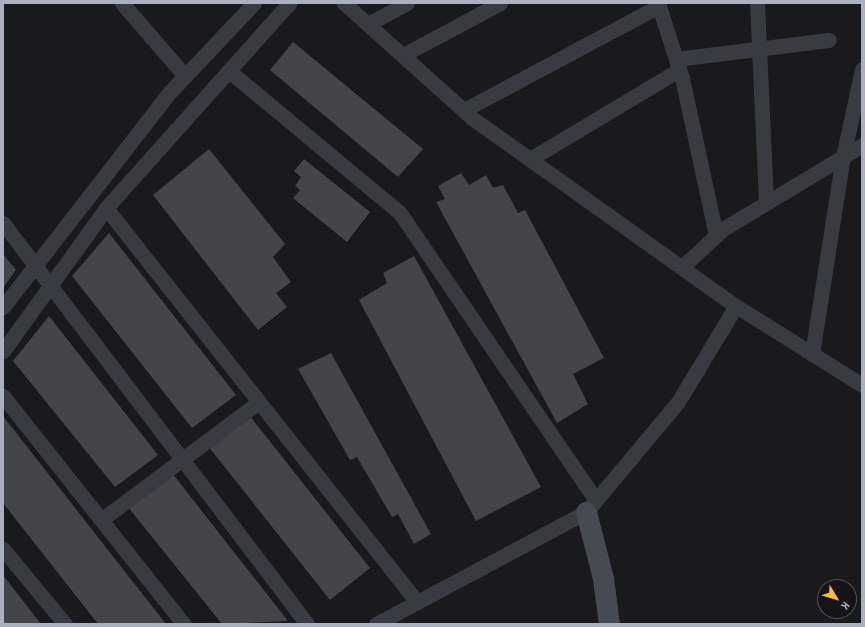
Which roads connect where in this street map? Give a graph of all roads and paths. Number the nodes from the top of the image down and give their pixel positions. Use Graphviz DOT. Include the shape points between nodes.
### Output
graph roads {
  1 [pos="254,3"];
  2 [pos="289,3"];
  3 [pos="344,3"];
  4 [pos="408,3"];
  5 [pos="500,3"];
  6 [pos="757,3"];
  7 [pos="658,4"];
  8 [pos="128,5"];
  9 [pos="368,24"];
  10 [pos="829,40"];
  11 [pos="760,46"];
  12 [pos="402,55"];
  13 [pos="678,64"];
  14 [pos="862,69"];
  15 [pos="229,71"];
  16 [pos="185,76"];
  17 [pos="464,110"];
  18 [pos="862,145"];
  19 [pos="843,157"];
  20 [pos="530,159"];
  21 [pos="766,203"];
  22 [pos="106,208"];
  23 [pos="3,223"];
  24 [pos="716,235"];
  25 [pos="35,265"];
  26 [pos="682,267"];
  27 [pos="49,287"];
  28 [pos="736,306"];
  29 [pos="3,307"];
  30 [pos="3,351"];
  31 [pos="812,354"];
  32 [pos="862,385"];
  33 [pos="3,396"];
  34 [pos="259,402"];
  35 [pos="182,460"];
  36 [pos="591,506"];
  37 [pos="101,520"];
  38 [pos="3,549"];
  39 [pos="417,602"];
  40 [pos="66,624"];
  41 [pos="184,624"];
  42 [pos="307,624"];
  43 [pos="376,624"];
  44 [pos="609,624"];
  1 -- 16 [label="street"];
  2 -- 15 [label="street"];
  3 -- 9 [label="street"];
  4 -- 9 [label="street"];
  5 -- 12 [label="street"];
  6 -- 11 [label="street"];
  7 -- 13 [label="street"];
  7 -- 17 [label="street"];
  8 -- 16 [label="street"];
  9 -- 12 [label="street"];
  10 -- 11 [label="street"];
  11 -- 13 [label="street"];
  11 -- 21 [label="street"];
  12 -- 17 [label="street"];
  13 -- 20 [label="street"];
  13 -- 24 [label="street"];
  14 -- 19 [label="street"];
  15 -- 22 [label="street"];
  15 -- 36 [label="street" via="400,213"];
  16 -- 25 [label="street"];
  17 -- 20 [label="street"];
  18 -- 19 [label="street"];
  19 -- 21 [label="street"];
  19 -- 31 [label="street"];
  20 -- 26 [label="street"];
  21 -- 24 [label="street"];
  22 -- 27 [label="street"];
  22 -- 34 [label="street"];
  23 -- 25 [label="street"];
  24 -- 26 [label="street"];
  25 -- 27 [label="street"];
  25 -- 29 [label="street"];
  26 -- 28 [label="street"];
  27 -- 30 [label="street"];
  27 -- 35 [label="street"];
  28 -- 31 [label="street"];
  28 -- 36 [label="street" via="678,402"];
  31 -- 32 [label="street"];
  33 -- 37 [label="street"];
  34 -- 35 [label="street"];
  34 -- 39 [label="street"];
  35 -- 37 [label="street"];
  35 -- 42 [label="street"];
  36 -- 39 [label="street"];
  36 -- 44 [label="main road"];
  37 -- 41 [label="street"];
  38 -- 40 [label="street"];
  39 -- 43 [label="street"];
}
